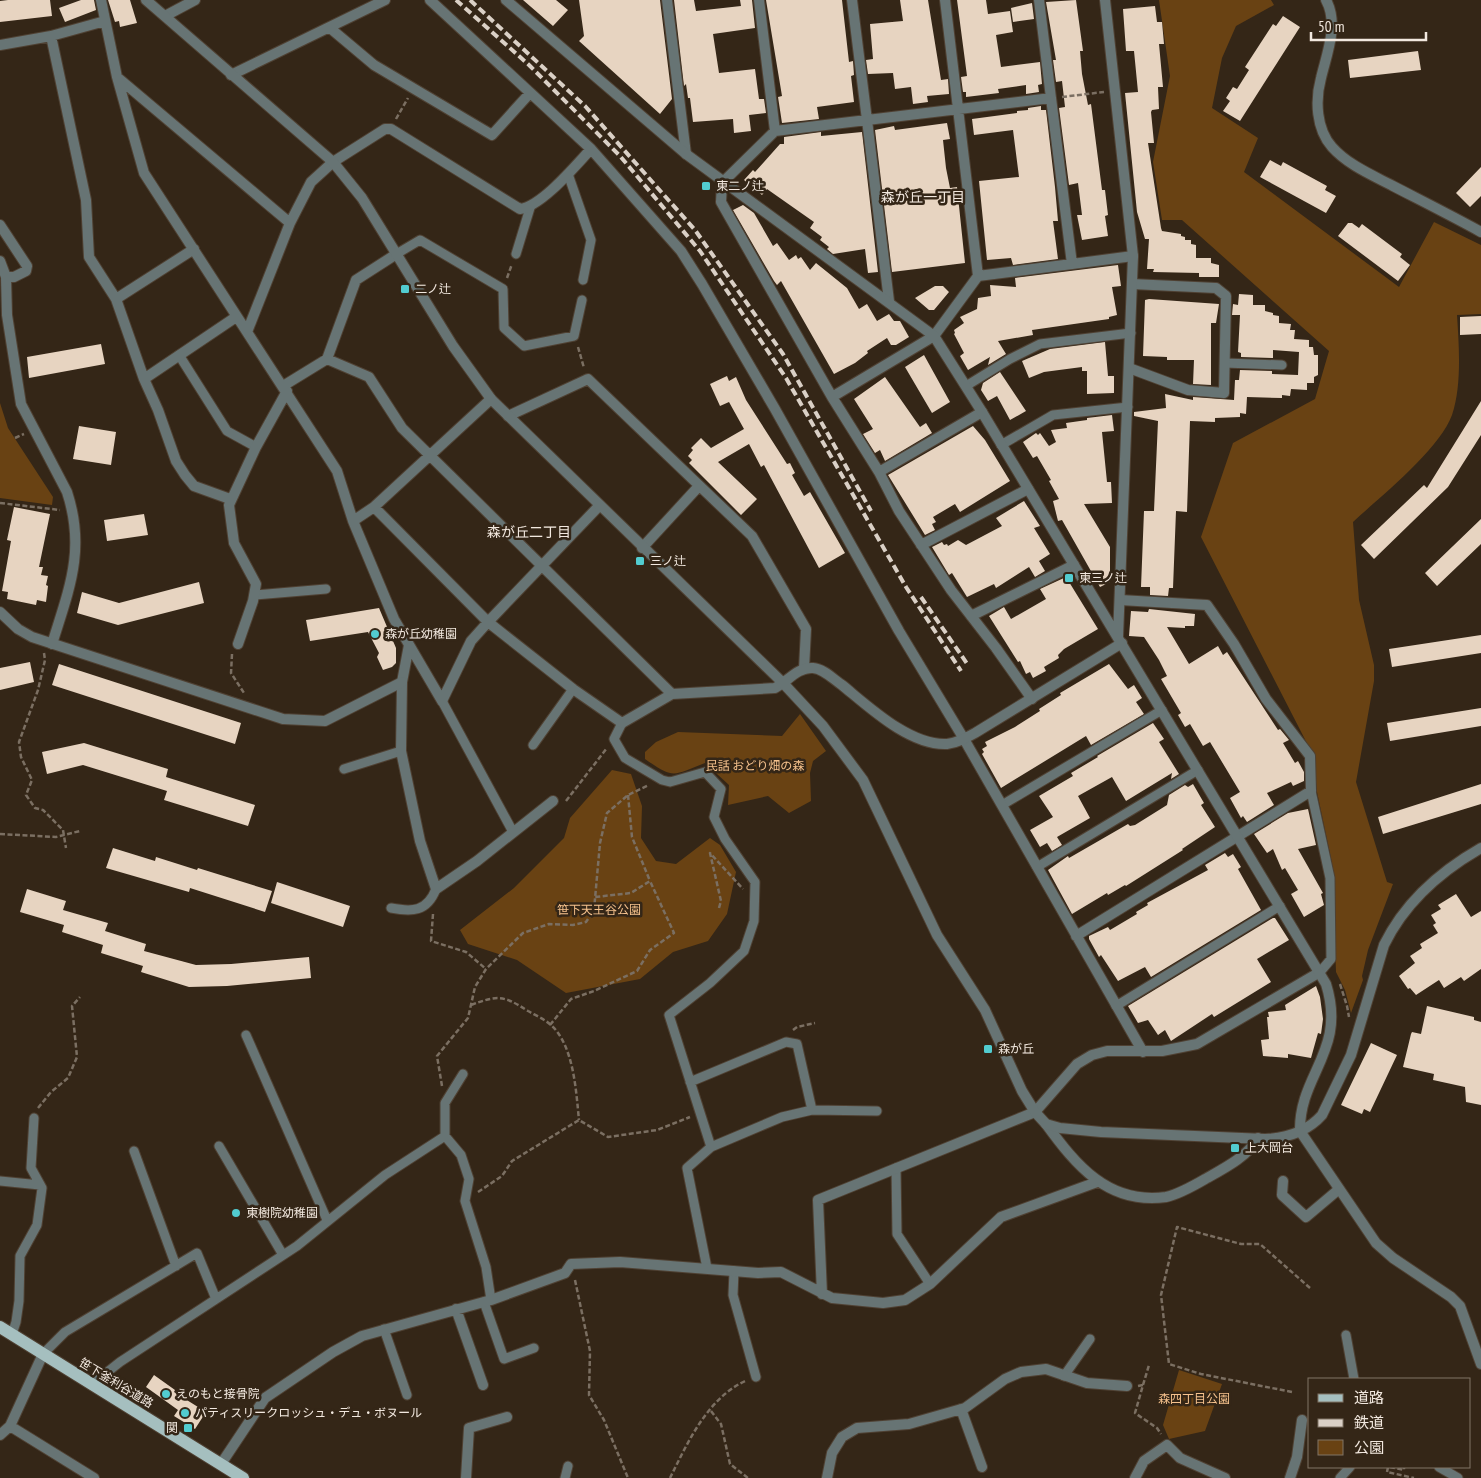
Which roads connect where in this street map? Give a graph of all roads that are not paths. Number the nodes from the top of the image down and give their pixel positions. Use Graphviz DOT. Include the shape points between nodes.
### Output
graph roads {
  1 [pos="101,0"];
  2 [pos="146,0"];
  3 [pos="195,0"];
  4 [pos="385,0"];
  5 [pos="430,0"];
  6 [pos="506,0"];
  7 [pos="667,0"];
  8 [pos="760,0"];
  9 [pos="852,0"];
  10 [pos="945,0"];
  11 [pos="1039,0"];
  12 [pos="1105,0"];
  13 [pos="1326,0"];
  14 [pos="165,16"];
  15 [pos="105,21"];
  16 [pos="330,28"];
  17 [pos="51,36"];
  18 [pos="0,45"];
  19 [pos="231,75"];
  20 [pos="117,77"];
  21 [pos="530,93"];
  22 [pos="1050,98"];
  23 [pos="958,109"];
  24 [pos="867,120"];
  25 [pos="775,131"];
  26 [pos="591,149"];
  27 [pos="686,154"];
  28 [pos="333,162"];
  29 [pos="568,174"];
  30 [pos="722,183"];
  31 [pos="530,208"];
  32 [pos="290,223"];
  33 [pos="0,225"];
  34 [pos="1481,232"];
  35 [pos="194,249"];
  36 [pos="398,253"];
  37 [pos="516,254"];
  38 [pos="1133,256"];
  39 [pos="0,261"];
  40 [pos="1072,264"];
  41 [pos="978,276"];
  42 [pos="6,277"];
  43 [pos="583,280"];
  44 [pos="1132,284"];
  45 [pos="116,299"];
  46 [pos="582,300"];
  47 [pos="889,301"];
  48 [pos="236,317"];
  49 [pos="247,332"];
  50 [pos="1131,333"];
  51 [pos="934,336"];
  52 [pos="179,355"];
  53 [pos="327,359"];
  54 [pos="1225,363"];
  55 [pos="1282,365"];
  56 [pos="1129,368"];
  57 [pos="144,379"];
  58 [pos="966,386"];
  59 [pos="285,388"];
  60 [pos="832,397"];
  61 [pos="491,399"];
  62 [pos="1128,407"];
  63 [pos="982,412"];
  64 [pos="508,416"];
  65 [pos="1001,445"];
  66 [pos="256,447"];
  67 [pos="431,456"];
  68 [pos="879,472"];
  69 [pos="699,486"];
  70 [pos="1028,489"];
  71 [pos="230,499"];
  72 [pos="599,506"];
  73 [pos="374,507"];
  74 [pos="354,521"];
  75 [pos="921,545"];
  76 [pos="642,548"];
  77 [pos="1074,565"];
  78 [pos="543,566"];
  79 [pos="326,589"];
  80 [pos="255,595"];
  81 [pos="1120,600"];
  82 [pos="0,612"];
  83 [pos="971,616"];
  84 [pos="488,622"];
  85 [pos="1120,640"];
  86 [pos="49,643"];
  87 [pos="238,644"];
  88 [pos="409,646"];
  89 [pos="804,669"];
  90 [pos="402,682"];
  91 [pos="783,683"];
  92 [pos="573,689"];
  93 [pos="672,694"];
  94 [pos="1032,699"];
  95 [pos="442,701"];
  96 [pos="1162,710"];
  97 [pos="622,723"];
  98 [pos="964,739"];
  99 [pos="532,745"];
  100 [pos="400,750"];
  101 [pos="344,769"];
  102 [pos="1198,770"];
  103 [pos="1311,791"];
  104 [pos="553,801"];
  105 [pos="1002,805"];
  106 [pos="513,832"];
  107 [pos="1238,836"];
  108 [pos="1481,848"];
  109 [pos="1037,868"];
  110 [pos="436,889"];
  111 [pos="1280,906"];
  112 [pos="391,908"];
  113 [pos="1076,936"];
  114 [pos="1320,972"];
  115 [pos="1116,1006"];
  116 [pos="246,1035"];
  117 [pos="1143,1052"];
  118 [pos="462,1074"];
  119 [pos="690,1082"];
  120 [pos="812,1110"];
  121 [pos="877,1111"];
  122 [pos="1035,1112"];
  123 [pos="34,1118"];
  124 [pos="1046,1124"];
  125 [pos="1300,1131"];
  126 [pos="445,1136"];
  127 [pos="1258,1138"];
  128 [pos="219,1146"];
  129 [pos="711,1147"];
  130 [pos="134,1151"];
  131 [pos="896,1168"];
  132 [pos="0,1181"];
  133 [pos="1283,1181"];
  134 [pos="1097,1182"];
  135 [pos="40,1185"];
  136 [pos="1338,1190"];
  137 [pos="327,1220"];
  138 [pos="283,1255"];
  139 [pos="176,1266"];
  140 [pos="707,1268"];
  141 [pos="734,1271"];
  142 [pos="930,1284"];
  143 [pos="822,1294"];
  144 [pos="216,1299"];
  145 [pos="487,1300"];
  146 [pos="456,1309"];
  147 [pos="0,1327"];
  148 [pos="384,1329"];
  149 [pos="12,1334"];
  150 [pos="1346,1335"];
  151 [pos="1090,1339"];
  152 [pos="534,1348"];
  153 [pos="43,1354"];
  154 [pos="1480,1358"];
  155 [pos="1064,1376"];
  156 [pos="756,1377"];
  157 [pos="1354,1378"];
  158 [pos="91,1385"];
  159 [pos="483,1385"];
  160 [pos="1127,1386"];
  161 [pos="407,1395"];
  162 [pos="961,1409"];
  163 [pos="507,1417"];
  164 [pos="1302,1420"];
  165 [pos="10,1426"];
  166 [pos="0,1435"];
  167 [pos="222,1464"];
  168 [pos="568,1466"];
  169 [pos="982,1467"];
  170 [pos="1349,1468"];
  171 [pos="1441,1468"];
  172 [pos="94,1478"];
  173 [pos="243,1478"];
  174 [pos="466,1478"];
  175 [pos="565,1478"];
  176 [pos="827,1478"];
  177 [pos="1135,1478"];
  178 [pos="1225,1478"];
  179 [pos="1290,1478"];
  180 [pos="1340,1478"];
  181 [pos="1458,1478"];
  1 -- 15 [label="street"];
  2 -- 14 [label="street"];
  3 -- 14 [label="street"];
  4 -- 16 [label="street"];
  5 -- 21 [label="street"];
  6 -- 27 [label="street"];
  7 -- 27 [label="street"];
  8 -- 25 [label="street"];
  9 -- 24 [label="street"];
  10 -- 23 [label="street"];
  11 -- 22 [label="street"];
  12 -- 38 [label="street"];
  13 -- 34 [label="street" via="1332,18 1331,37 1318,90 1318,110 1321,129 1331,146 1350,163"];
  14 -- 19 [label="street"];
  15 -- 17 [label="street"];
  15 -- 20 [label="street"];
  16 -- 19 [label="street"];
  16 -- 21 [label="street" via="374,65 492,135"];
  17 -- 18 [label="street"];
  17 -- 45 [label="street" via="86,200 89,257"];
  19 -- 28 [label="street"];
  20 -- 32 [label="street"];
  20 -- 35 [label="street" via="144,173"];
  21 -- 26 [label="street"];
  22 -- 23 [label="street"];
  22 -- 40 [label="street"];
  23 -- 24 [label="street"];
  23 -- 41 [label="street"];
  24 -- 25 [label="street"];
  24 -- 47 [label="street"];
  25 -- 30 [label="street"];
  26 -- 29 [label="street"];
  26 -- 98 [label="street" via="680,251 702,284"];
  27 -- 30 [label="street"];
  28 -- 31 [label="street" via="385,128 391,129 520,209"];
  28 -- 32 [label="street" via="311,182"];
  28 -- 36 [label="street" via="362,198"];
  29 -- 31 [label="street"];
  29 -- 43 [label="lane" via="591,240"];
  30 -- 47 [label="street"];
  30 -- 60 [label="street" via="721,202"];
  31 -- 37 [label="lane"];
  32 -- 49 [label="street"];
  33 -- 42 [label="street" via="27,266 26,271"];
  35 -- 45 [label="street"];
  35 -- 48 [label="street"];
  36 -- 46 [label="lane" via="420,240 502,290 504,328 524,346 574,336"];
  36 -- 53 [label="street" via="356,280"];
  36 -- 61 [label="street" via="453,346"];
  38 -- 40 [label="street"];
  38 -- 44 [label="street"];
  39 -- 42 [label="street"];
  40 -- 41 [label="street"];
  41 -- 51 [label="street"];
  42 -- 86 [label="street" via="7,315 21,404 67,492 77,544 73,576"];
  44 -- 50 [label="street"];
  44 -- 54 [label="street" via="1216,288 1226,296"];
  45 -- 57 [label="street"];
  47 -- 51 [label="street"];
  48 -- 49 [label="street"];
  48 -- 52 [label="street"];
  49 -- 59 [label="street"];
  50 -- 56 [label="street"];
  50 -- 58 [label="lane" via="1040,344"];
  51 -- 58 [label="street"];
  51 -- 60 [label="street"];
  52 -- 57 [label="street"];
  52 -- 66 [label="lane" via="227,431"];
  53 -- 59 [label="street"];
  53 -- 67 [label="street" via="370,378 402,428"];
  54 -- 55 [label="lane"];
  54 -- 56 [label="street" via="1224,393 1188,390"];
  56 -- 62 [label="street"];
  57 -- 71 [label="street" via="176,461 185,475 194,486"];
  58 -- 63 [label="street"];
  59 -- 66 [label="street"];
  59 -- 74 [label="street" via="337,470"];
  60 -- 68 [label="street"];
  61 -- 64 [label="street"];
  61 -- 67 [label="street"];
  62 -- 65 [label="lane" via="1053,415"];
  62 -- 81 [label="street"];
  63 -- 65 [label="street"];
  63 -- 68 [label="street"];
  64 -- 69 [label="street" via="588,379"];
  64 -- 72 [label="street"];
  65 -- 70 [label="street"];
  66 -- 71 [label="street"];
  67 -- 73 [label="street"];
  67 -- 78 [label="street"];
  68 -- 75 [label="street"];
  69 -- 76 [label="street"];
  69 -- 89 [label="street" via="752,536 806,629"];
  70 -- 75 [label="street"];
  70 -- 77 [label="street"];
  71 -- 80 [label="street" via="228,505 234,542 256,584"];
  72 -- 76 [label="street"];
  72 -- 78 [label="street"];
  73 -- 74 [label="street"];
  73 -- 84 [label="street"];
  74 -- 88 [label="street" via="394,619"];
  75 -- 83 [label="street"];
  76 -- 91 [label="street"];
  77 -- 83 [label="street"];
  77 -- 85 [label="street"];
  78 -- 84 [label="street"];
  78 -- 93 [label="street"];
  79 -- 80 [label="lane"];
  80 -- 87 [label="street"];
  81 -- 85 [label="street"];
  81 -- 103 [label="street" via="1207,604 1266,699 1310,756"];
  82 -- 86 [label="street" via="18,629"];
  83 -- 94 [label="street"];
  84 -- 92 [label="street"];
  84 -- 95 [label="street" via="471,641"];
  85 -- 94 [label="street"];
  85 -- 96 [label="street"];
  86 -- 90 [label="street" via="284,720 325,721"];
  88 -- 90 [label="street"];
  88 -- 95 [label="street"];
  89 -- 91 [label="street"];
  89 -- 98 [label="street" via="814,668 826,673 883,718 914,737 947,744"];
  90 -- 100 [label="street"];
  91 -- 93 [label="street" via="775,688"];
  91 -- 122 [label="street" via="823,726 863,780 914,889 938,935 985,1010"];
  92 -- 97 [label="street"];
  92 -- 99 [label="lane"];
  93 -- 97 [label="street"];
  94 -- 98 [label="street"];
  95 -- 106 [label="lane"];
  96 -- 102 [label="street"];
  96 -- 105 [label="lane"];
  97 -- 119 [label="lane" via="614,739 625,758 666,781 705,772 721,789 714,817 755,882 754,921 744,951 669,1015"];
  98 -- 105 [label="street"];
  100 -- 101 [label="lane"];
  100 -- 110 [label="street" via="420,841"];
  102 -- 107 [label="street"];
  102 -- 109 [label="lane"];
  103 -- 107 [label="street"];
  103 -- 114 [label="lane" via="1330,878 1331,959"];
  104 -- 106 [label="street"];
  105 -- 109 [label="street"];
  106 -- 110 [label="street"];
  107 -- 111 [label="street"];
  107 -- 113 [label="street"];
  108 -- 125 [label="street" via="1429,884 1392,930 1384,945 1351,1055 1322,1115"];
  109 -- 113 [label="street"];
  110 -- 112 [label="lane" via="431,900 412,912"];
  111 -- 114 [label="street"];
  111 -- 115 [label="lane"];
  113 -- 115 [label="street"];
  114 -- 117 [label="street" via="1197,1044"];
  114 -- 125 [label="street" via="1331,1000 1331,1038 1301,1111"];
  115 -- 117 [label="street"];
  116 -- 137 [label="lane"];
  117 -- 122 [label="street" via="1107,1051 1092,1055 1077,1064"];
  118 -- 126 [label="lane" via="446,1103"];
  119 -- 120 [label="lane" via="786,1042 796,1044"];
  119 -- 129 [label="lane"];
  120 -- 121 [label="lane"];
  120 -- 129 [label="lane" via="782,1117"];
  122 -- 124 [label="street"];
  122 -- 131 [label="street"];
  123 -- 135 [label="lane" via="31,1168"];
  124 -- 127 [label="street" via="1101,1132"];
  124 -- 134 [label="street"];
  125 -- 127 [label="street" via="1280,1138"];
  125 -- 136 [label="street"];
  126 -- 137 [label="lane" via="385,1175"];
  126 -- 145 [label="lane" via="461,1155 469,1179 465,1201 486,1267"];
  127 -- 134 [label="street" via="1234,1162 1198,1183 1166,1196 1132,1196"];
  128 -- 138 [label="lane"];
  129 -- 140 [label="lane" via="687,1168"];
  130 -- 139 [label="lane"];
  131 -- 142 [label="lane" via="897,1234"];
  131 -- 143 [label="street" via="818,1200"];
  132 -- 135 [label="lane"];
  133 -- 136 [label="street" via="1282,1195 1306,1217"];
  134 -- 142 [label="street" via="1001,1217"];
  135 -- 149 [label="lane" via="37,1225 20,1256 19,1301"];
  136 -- 154 [label="street" via="1376,1243 1460,1306"];
  137 -- 138 [label="lane"];
  138 -- 144 [label="lane"];
  139 -- 144 [label="lane" via="197,1254"];
  139 -- 153 [label="lane" via="66,1332"];
  140 -- 141 [label="street"];
  140 -- 145 [label="street" via="620,1262 571,1264 565,1273"];
  141 -- 143 [label="street" via="781,1272"];
  141 -- 156 [label="lane" via="733,1295"];
  142 -- 143 [label="street" via="905,1300 883,1303"];
  144 -- 158 [label="lane" via="120,1362"];
  145 -- 146 [label="street"];
  145 -- 152 [label="lane" via="504,1359"];
  146 -- 148 [label="street"];
  146 -- 159 [label="street"];
  147 -- 149 [label="main road, 笹下釜利谷道路"];
  148 -- 161 [label="lane"];
  148 -- 167 [label="street" via="362,1336 333,1352 264,1398"];
  149 -- 153 [label="main road, 笹下釜利谷道路"];
  150 -- 157 [label="lane"];
  151 -- 155 [label="lane"];
  153 -- 158 [label="main road, 笹下釜利谷道路"];
  153 -- 165 [label="street"];
  155 -- 160 [label="street" via="1087,1383"];
  155 -- 162 [label="street" via="1046,1370 1021,1372"];
  158 -- 167 [label="main road, 笹下釜利谷道路"];
  162 -- 169 [label="street"];
  162 -- 176 [label="street" via="909,1424 857,1428 842,1437 832,1453"];
  163 -- 174 [label="street" via="469,1428"];
  164 -- 179 [label="street" via="1297,1457"];
  165 -- 166 [label="street"];
  165 -- 172 [label="street"];
  167 -- 173 [label="main road, 笹下釜利谷道路"];
  168 -- 175 [label="lane"];
  170 -- 180 [label="lane"];
  171 -- 181 [label="lane"];
  177 -- 178 [label="street" via="1144,1461 1164,1440 1180,1458"];
}
